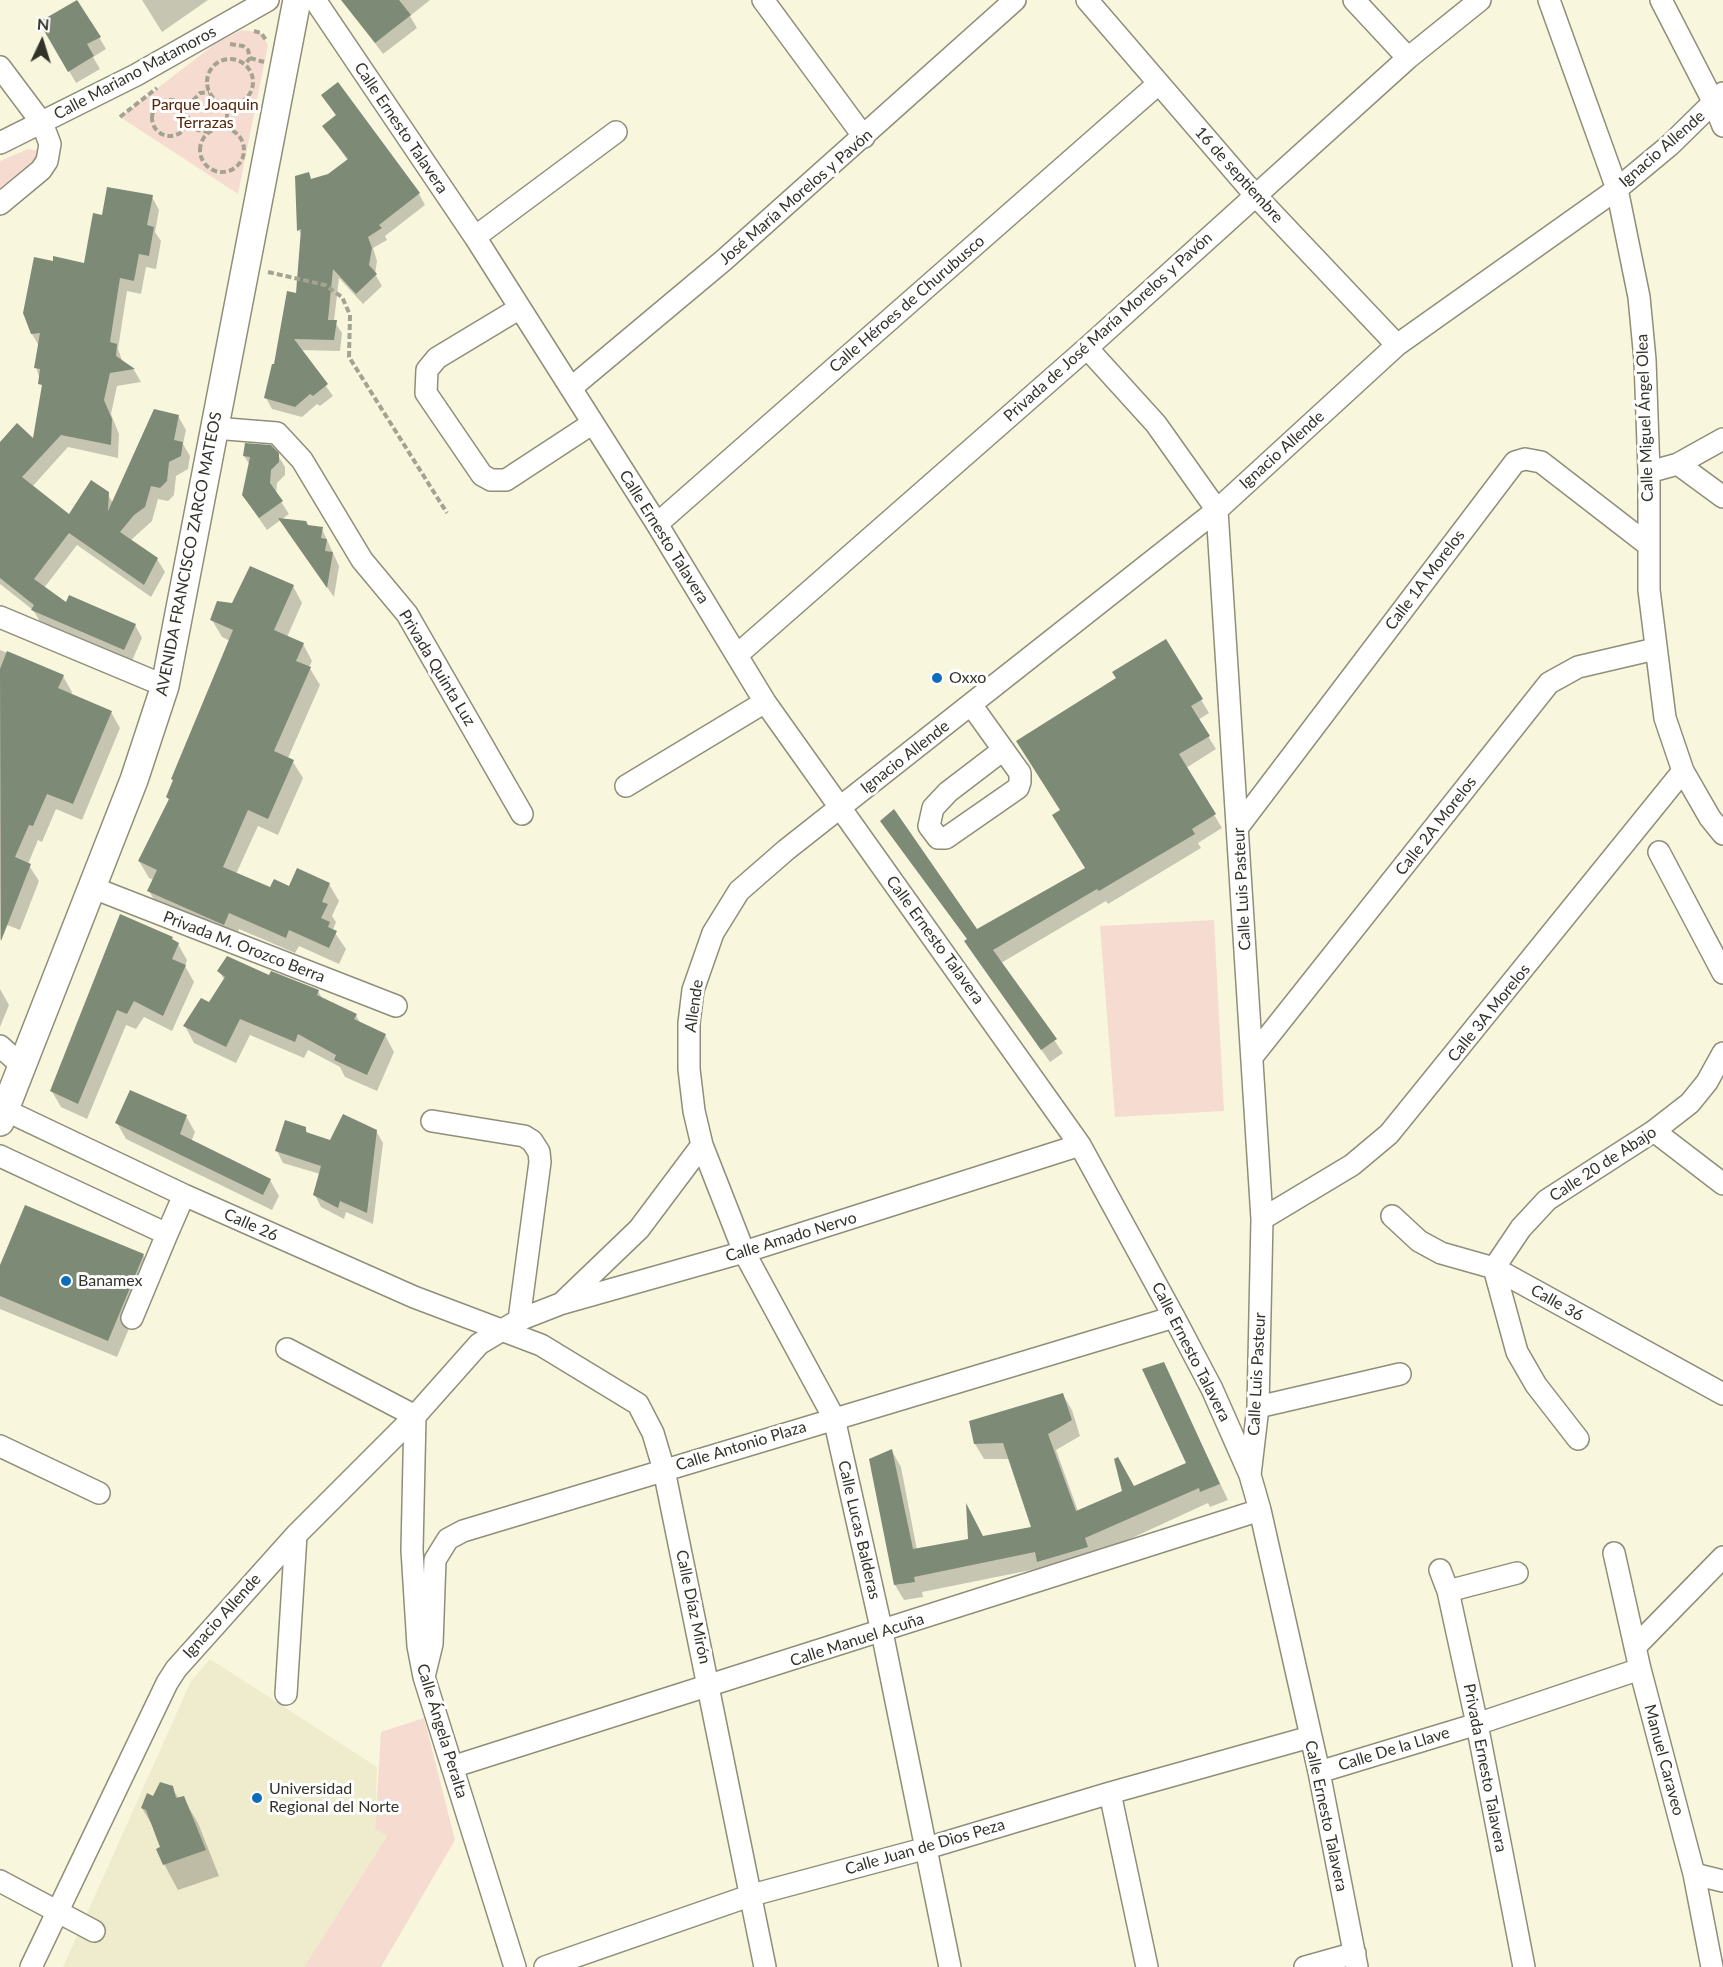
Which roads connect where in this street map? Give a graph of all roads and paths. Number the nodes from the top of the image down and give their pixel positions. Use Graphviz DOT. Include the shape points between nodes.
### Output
graph roads {
  1 [pos="268,0"];
  2 [pos="297,0"];
  3 [pos="315,0"];
  4 [pos="763,0"];
  5 [pos="1016,0"];
  6 [pos="1087,0"];
  7 [pos="1354,0"];
  8 [pos="1480,0"];
  9 [pos="1549,0"];
  10 [pos="1661,0"];
  11 [pos="251,30"];
  12 [pos="223,44"];
  13 [pos="268,45"];
  14 [pos="267,55"];
  15 [pos="250,58"];
  16 [pos="1408,58"];
  17 [pos="265,63"];
  18 [pos="245,64"];
  19 [pos="0,67"];
  20 [pos="263,73"];
  21 [pos="1158,84"];
  22 [pos="209,92"];
  23 [pos="1719,98"];
  24 [pos="227,105"];
  25 [pos="187,107"];
  26 [pos="42,123"];
  27 [pos="188,123"];
  28 [pos="1723,126"];
  29 [pos="222,128"];
  30 [pos="208,132"];
  31 [pos="616,132"];
  32 [pos="250,136"];
  33 [pos="864,137"];
  34 [pos="0,143"];
  35 [pos="244,167"];
  36 [pos="1617,189"];
  37 [pos="1255,195"];
  38 [pos="0,204"];
  39 [pos="475,237"];
  40 [pos="244,267"];
  41 [pos="520,308"];
  42 [pos="1397,345"];
  43 [pos="1088,348"];
  44 [pos="571,387"];
  45 [pos="593,423"];
  46 [pos="214,428"];
  47 [pos="1723,439"];
  48 [pos="1678,464"];
  49 [pos="1649,472"];
  50 [pos="1723,497"];
  51 [pos="1217,510"];
  52 [pos="447,513"];
  53 [pos="657,524"];
  54 [pos="1647,544"];
  55 [pos="0,616"];
  56 [pos="1655,649"];
  57 [pos="736,655"];
  58 [pos="165,686"];
  59 [pos="765,702"];
  60 [pos="972,706"];
  61 [pos="1003,750"];
  62 [pos="1683,771"];
  63 [pos="626,786"];
  64 [pos="840,807"];
  65 [pos="522,814"];
  66 [pos="1238,827"];
  67 [pos="1723,834"];
  68 [pos="1659,852"];
  69 [pos="91,887"];
  70 [pos="1723,973"];
  71 [pos="396,1006"];
  72 [pos="0,1046"];
  73 [pos="1723,1053"];
  74 [pos="1252,1057"];
  75 [pos="22,1066"];
  76 [pos="2,1116"];
  77 [pos="432,1121"];
  78 [pos="1654,1131"];
  79 [pos="702,1145"];
  80 [pos="1080,1145"];
  81 [pos="0,1156"];
  82 [pos="1723,1184"];
  83 [pos="184,1195"];
  84 [pos="1392,1216"];
  85 [pos="1262,1219"];
  86 [pos="167,1234"];
  87 [pos="744,1252"];
  88 [pos="1494,1268"];
  89 [pos="560,1304"];
  90 [pos="1174,1317"];
  91 [pos="132,1318"];
  92 [pos="511,1324"];
  93 [pos="287,1349"];
  94 [pos="1400,1374"];
  95 [pos="1723,1394"];
  96 [pos="1258,1407"];
  97 [pos="415,1416"];
  98 [pos="834,1418"];
  99 [pos="1578,1439"];
  100 [pos="0,1446"];
  101 [pos="664,1470"];
  102 [pos="1250,1475"];
  103 [pos="99,1494"];
  104 [pos="1260,1510"];
  105 [pos="296,1535"];
  106 [pos="1614,1553"];
  107 [pos="1723,1557"];
  108 [pos="1440,1570"];
  109 [pos="1516,1573"];
  110 [pos="1448,1591"];
  111 [pos="882,1632"];
  112 [pos="1635,1647"];
  113 [pos="1640,1669"];
  114 [pos="424,1677"];
  115 [pos="709,1686"];
  116 [pos="286,1694"];
  117 [pos="1477,1724"];
  118 [pos="1310,1737"];
  119 [pos="452,1767"];
  120 [pos="1318,1772"];
  121 [pos="1110,1793"];
  122 [pos="927,1848"];
  123 [pos="1694,1874"];
  124 [pos="0,1881"];
  125 [pos="1723,1881"];
  126 [pos="752,1895"];
  127 [pos="57,1912"];
  128 [pos="94,1931"];
  129 [pos="1356,1960"];
  130 [pos="31,1967"];
  131 [pos="515,1967"];
  132 [pos="544,1967"];
  133 [pos="765,1967"];
  134 [pos="950,1967"];
  135 [pos="1147,1967"];
  136 [pos="1305,1967"];
  137 [pos="1524,1967"];
  138 [pos="1712,1967"];
  1 -- 26 [label="street, Calle Mariano Matamoros"];
  2 -- 40 [label="main road, AVENIDA FRANCISCO ZARCO MATEOS"];
  3 -- 39 [label="street, Calle Ernesto Talavera"];
  4 -- 33 [label="street"];
  5 -- 33 [label="street, José María Morelos y Pavón"];
  6 -- 21 [label="street, 16 de septiembre"];
  7 -- 16 [label="street"];
  8 -- 16 [label="street, Privada de José María Morelos y Pavón"];
  9 -- 36 [label="street, Calle Miguel Ángel Olea"];
  10 -- 23 [label="street"];
  11 -- 13 [label="path" via="261,33"];
  12 -- 15 [label="path" via="243,46"];
  14 -- 17 [label="path"];
  15 -- 17 [label="path"];
  15 -- 18 [label="path"];
  16 -- 37 [label="street, Privada de José María Morelos y Pavón"];
  17 -- 20 [label="path"];
  18 -- 22 [label="path" via="230,58 215,63 207,76"];
  18 -- 24 [label="path" via="253,77 251,91 241,102"];
  19 -- 26 [label="street"];
  21 -- 37 [label="street, 16 de septiembre"];
  21 -- 53 [label="street, Calle Héroes de Churubusco"];
  22 -- 24 [label="path" via="213,99"];
  22 -- 25 [label="path" via="200,93"];
  23 -- 28 [label="street"];
  23 -- 36 [label="street, Ignacio Allende"];
  24 -- 29 [label="path"];
  25 -- 27 [label="path"];
  25 -- 27 [label="path" via="173,100 161,102 152,123 158,133 170,137 182,133"];
  26 -- 34 [label="street, Calle Mariano Matamoros"];
  26 -- 38 [label="street" via="48,133 50,153 41,170"];
  27 -- 30 [label="path"];
  29 -- 30 [label="path"];
  29 -- 30 [label="path" via="236,133 244,145 242,159 233,170 218,172 201,159 200,144"];
  31 -- 39 [label="street"];
  32 -- 35 [label="path"];
  33 -- 44 [label="street, José María Morelos y Pavón"];
  36 -- 42 [label="street, Ignacio Allende"];
  36 -- 49 [label="street, Calle Miguel Ángel Olea" via="1639,297"];
  37 -- 42 [label="street, 16 de septiembre"];
  37 -- 43 [label="street, Privada de José María Morelos y Pavón"];
  39 -- 41 [label="street, Calle Ernesto Talavera"];
  40 -- 46 [label="main road, AVENIDA FRANCISCO ZARCO MATEOS"];
  40 -- 52 [label="path" via="325,285 342,297 350,315 349,357"];
  41 -- 44 [label="street, Calle Ernesto Talavera"];
  41 -- 45 [label="street" via="437,358 427,370 426,393 482,475 491,480 506,480"];
  42 -- 51 [label="street, Ignacio Allende"];
  43 -- 51 [label="street" via="1156,424"];
  43 -- 57 [label="street, Privada de José María Morelos y Pavón"];
  44 -- 45 [label="street, Calle Ernesto Talavera"];
  45 -- 53 [label="street, Calle Ernesto Talavera"];
  46 -- 58 [label="main road, AVENIDA FRANCISCO ZARCO MATEOS"];
  46 -- 65 [label="street, Privada Quinta Luz" via="277,433 302,460 362,560 407,614"];
  47 -- 48 [label="street"];
  48 -- 49 [label="street"];
  48 -- 50 [label="street"];
  49 -- 54 [label="street, Calle Miguel Ángel Olea"];
  51 -- 60 [label="street, Ignacio Allende"];
  51 -- 66 [label="street, Calle Luis Pasteur"];
  53 -- 57 [label="street, Calle Ernesto Talavera"];
  54 -- 56 [label="street, Calle Miguel Ángel Olea"];
  54 -- 66 [label="street, Calle 1A Morelos" via="1541,462 1515,462"];
  55 -- 58 [label="street"];
  56 -- 62 [label="street, Calle Miguel Ángel Olea" via="1665,718"];
  56 -- 74 [label="street, Calle 2A Morelos" via="1578,667 1549,683"];
  57 -- 59 [label="street, Calle Ernesto Talavera"];
  58 -- 69 [label="main road, AVENIDA FRANCISCO ZARCO MATEOS" via="134,780"];
  59 -- 63 [label="street"];
  59 -- 64 [label="street, Calle Ernesto Talavera"];
  60 -- 61 [label="street"];
  60 -- 64 [label="street, Ignacio Allende"];
  61 -- 61 [label="street" via="1020,773 1018,788 946,838 938,838 929,826 933,808"];
  62 -- 67 [label="street, Calle Miguel Ángel Olea"];
  62 -- 85 [label="street, Calle 3A Morelos" via="1389,1134 1352,1164"];
  64 -- 79 [label="street, Allende" via="739,891 713,933 693,990 689,1023 688,1069"];
  64 -- 80 [label="street, Calle Ernesto Talavera"];
  66 -- 74 [label="street, Calle Luis Pasteur"];
  68 -- 70 [label="street"];
  69 -- 71 [label="street, Privada M. Orozco Berra"];
  69 -- 75 [label="main road, AVENIDA FRANCISCO ZARCO MATEOS"];
  72 -- 75 [label="street"];
  73 -- 78 [label="street, Calle 20 de Abajo" via="1690,1103"];
  74 -- 85 [label="street, Calle Luis Pasteur"];
  75 -- 76 [label="main road, AVENIDA FRANCISCO ZARCO MATEOS"];
  76 -- 83 [label="street, Calle 26"];
  77 -- 92 [label="street" via="524,1136 539,1152"];
  78 -- 82 [label="street"];
  78 -- 88 [label="street, Calle 20 de Abajo" via="1547,1200 1521,1228"];
  79 -- 87 [label="street, Allende"];
  79 -- 89 [label="street" via="639,1229"];
  80 -- 87 [label="street, Calle Amado Nervo"];
  80 -- 90 [label="street, Calle Ernesto Talavera"];
  81 -- 86 [label="street"];
  83 -- 86 [label="street"];
  83 -- 92 [label="street, Calle 26" via="414,1297"];
  84 -- 88 [label="street, Calle 36" via="1419,1241 1441,1253"];
  85 -- 96 [label="street, Calle Luis Pasteur"];
  86 -- 91 [label="street"];
  87 -- 89 [label="street, Calle Amado Nervo"];
  87 -- 98 [label="street, Calle Lucas Balderas"];
  88 -- 95 [label="street, Calle 36"];
  88 -- 99 [label="street" via="1517,1352 1536,1385"];
  89 -- 92 [label="street, Calle Amado Nervo"];
  90 -- 98 [label="street, Calle Antonio Plaza"];
  90 -- 102 [label="street, Calle Ernesto Talavera" via="1212,1389"];
  92 -- 97 [label="street, Ignacio Allende" via="478,1344"];
  92 -- 101 [label="street, Calle Díaz Mirón" via="638,1404 653,1433"];
  93 -- 97 [label="street"];
  94 -- 96 [label="street"];
  96 -- 102 [label="street, Calle Luis Pasteur"];
  97 -- 105 [label="street, Ignacio Allende"];
  97 -- 114 [label="street, Calle Ángela Peralta" via="413,1599"];
  98 -- 101 [label="street, Calle Antonio Plaza"];
  98 -- 111 [label="street, Calle Lucas Balderas"];
  100 -- 103 [label="street"];
  101 -- 114 [label="street, Calle Antonio Plaza" via="463,1531 448,1539 435,1560 432,1644"];
  101 -- 115 [label="street, Calle Díaz Mirón"];
  102 -- 104 [label="street, Calle Ernesto Talavera"];
  104 -- 111 [label="street, Calle Manuel Acuña"];
  104 -- 118 [label="street, Calle Ernesto Talavera"];
  105 -- 116 [label="street"];
  105 -- 127 [label="street, Ignacio Allende" via="187,1654 167,1683"];
  106 -- 112 [label="street, Manuel Caraveo"];
  107 -- 112 [label="street"];
  108 -- 110 [label="street, Privada Ernesto Talavera"];
  109 -- 110 [label="street"];
  110 -- 117 [label="street, Privada Ernesto Talavera"];
  111 -- 115 [label="street, Calle Manuel Acuña"];
  111 -- 122 [label="street, Calle Lucas Balderas"];
  112 -- 113 [label="street, Manuel Caraveo"];
  113 -- 117 [label="street, Calle De la Llave"];
  113 -- 123 [label="street, Manuel Caraveo"];
  114 -- 119 [label="street, Calle Ángela Peralta"];
  115 -- 119 [label="street, Calle Manuel Acuña"];
  115 -- 126 [label="street, Calle Díaz Mirón"];
  117 -- 120 [label="street, Calle De la Llave"];
  117 -- 137 [label="street, Privada Ernesto Talavera"];
  118 -- 120 [label="street, Calle Ernesto Talavera"];
  118 -- 121 [label="street, Calle Juan de Dios Peza"];
  119 -- 131 [label="street, Calle Ángela Peralta"];
  120 -- 129 [label="street, Calle Ernesto Talavera"];
  121 -- 122 [label="street, Calle Juan de Dios Peza"];
  121 -- 135 [label="street"];
  122 -- 126 [label="street, Calle Juan de Dios Peza"];
  122 -- 134 [label="street, Calle Lucas Balderas"];
  123 -- 125 [label="street"];
  123 -- 138 [label="street, Manuel Caraveo"];
  124 -- 127 [label="street"];
  126 -- 132 [label="street, Calle Juan de Dios Peza"];
  126 -- 133 [label="street, Calle Díaz Mirón"];
  127 -- 128 [label="street"];
  127 -- 130 [label="street, Ignacio Allende"];
  129 -- 136 [label="street"];
}
